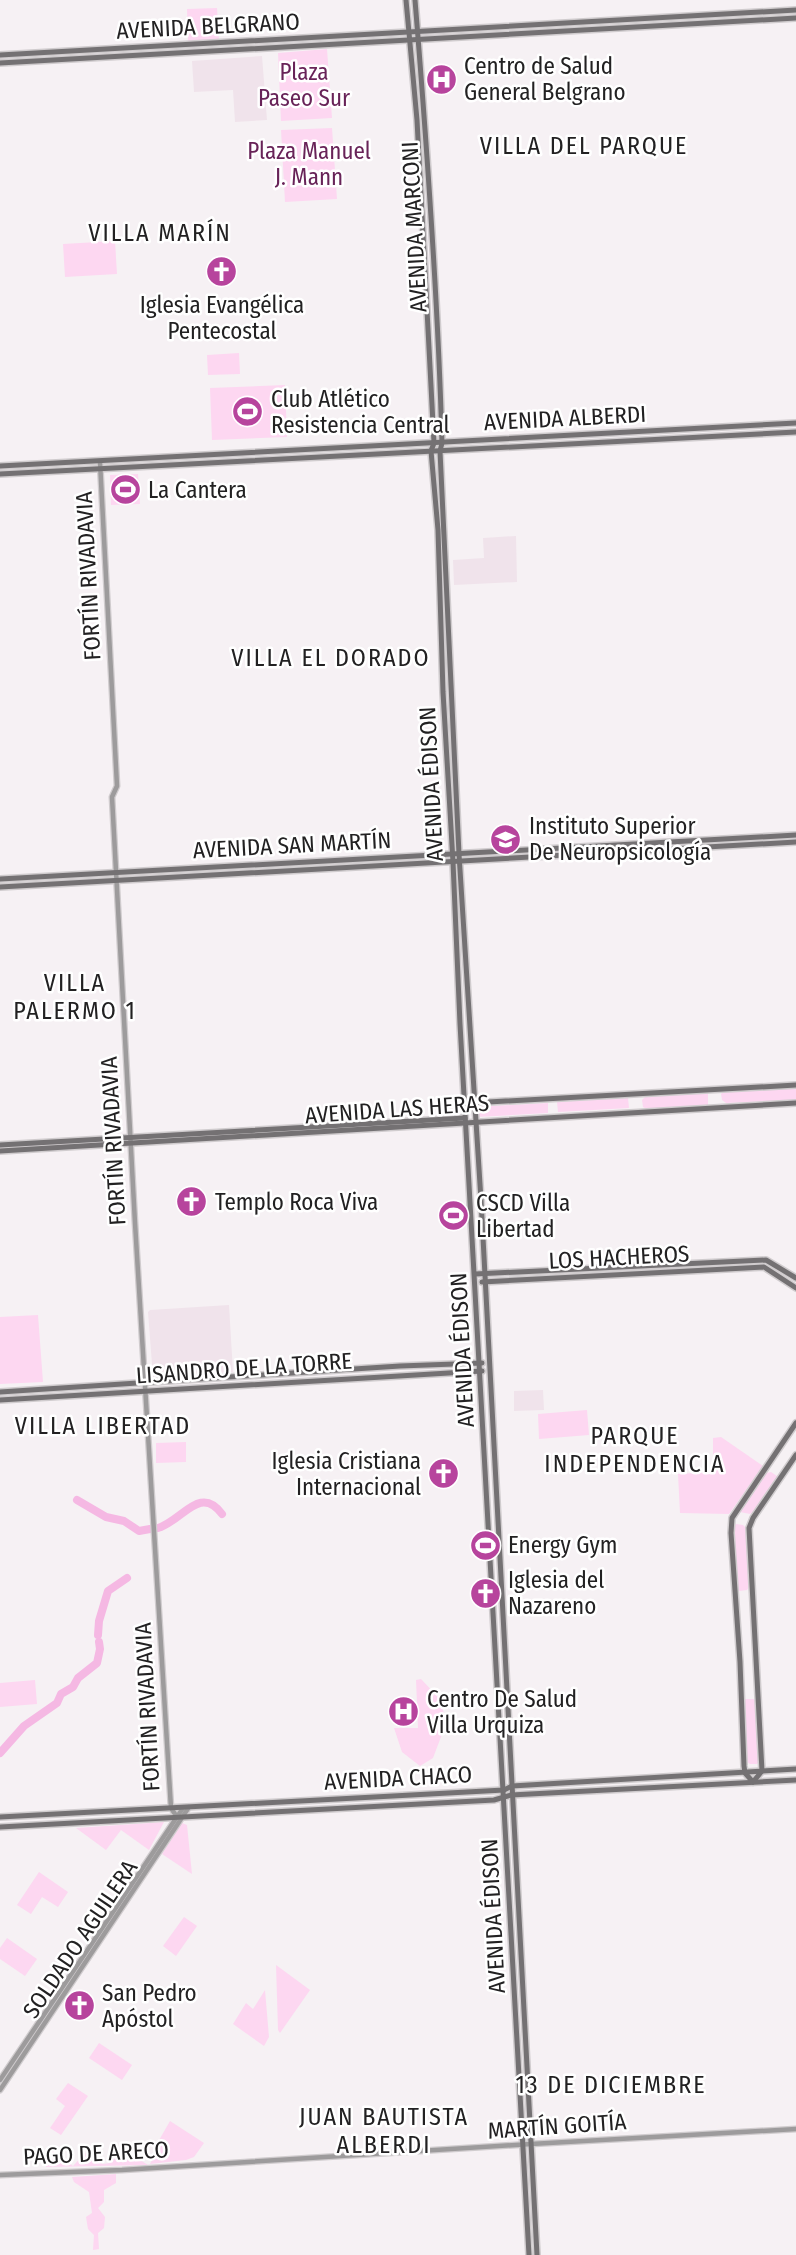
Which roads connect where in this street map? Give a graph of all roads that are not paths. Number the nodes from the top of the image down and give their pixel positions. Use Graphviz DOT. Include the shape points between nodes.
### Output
graph roads {
  1 [pos="406,0"];
  2 [pos="415,0"];
  3 [pos="796,10"];
  4 [pos="796,18"];
  5 [pos="409,32"];
  6 [pos="418,32"];
  7 [pos="418,40"];
  8 [pos="410,41"];
  9 [pos="0,55"];
  10 [pos="0,63"];
  11 [pos="796,423"];
  12 [pos="796,432"];
  13 [pos="434,443"];
  14 [pos="442,443"];
  15 [pos="431,451"];
  16 [pos="440,451"];
  17 [pos="100,462"];
  18 [pos="0,466"];
  19 [pos="100,469"];
  20 [pos="0,474"];
  21 [pos="796,835"];
  22 [pos="796,842"];
  23 [pos="456,854"];
  24 [pos="457,862"];
  25 [pos="115,872"];
  26 [pos="0,880"];
  27 [pos="116,881"];
  28 [pos="0,887"];
  29 [pos="796,1085"];
  30 [pos="474,1103"];
  31 [pos="796,1103"];
  32 [pos="465,1104"];
  33 [pos="466,1121"];
  34 [pos="475,1121"];
  35 [pos="130,1140"];
  36 [pos="0,1145"];
  37 [pos="0,1152"];
  38 [pos="765,1263"];
  39 [pos="475,1274"];
  40 [pos="484,1274"];
  41 [pos="796,1278"];
  42 [pos="476,1282"];
  43 [pos="484,1282"];
  44 [pos="796,1288"];
  45 [pos="480,1363"];
  46 [pos="489,1367"];
  47 [pos="481,1371"];
  48 [pos="145,1383"];
  49 [pos="0,1392"];
  50 [pos="146,1392"];
  51 [pos="0,1400"];
  52 [pos="796,1423"];
  53 [pos="796,1455"];
  54 [pos="796,1769"];
  55 [pos="762,1771"];
  56 [pos="745,1773"];
  57 [pos="796,1780"];
  58 [pos="753,1782"];
  59 [pos="512,1786"];
  60 [pos="504,1790"];
  61 [pos="508,1796"];
  62 [pos="186,1807"];
  63 [pos="171,1808"];
  64 [pos="180,1816"];
  65 [pos="0,1817"];
  66 [pos="0,1827"];
  67 [pos="52,2008"];
  68 [pos="0,2080"];
  69 [pos="0,2090"];
  70 [pos="796,2129"];
  71 [pos="531,2144"];
  72 [pos="523,2145"];
  73 [pos="194,2165"];
  74 [pos="0,2175"];
  75 [pos="530,2255"];
  76 [pos="537,2255"];
  1 -- 5 [label="main road, AVENIDA MARCONI"];
  2 -- 6 [label="main road, AVENIDA MARCONI"];
  3 -- 6 [label="main road, AVENIDA BELGRANO"];
  4 -- 7 [label="main road, AVENIDA BELGRANO"];
  5 -- 6 [label="main road, AVENIDA BELGRANO"];
  5 -- 8 [label="main road, AVENIDA MARCONI"];
  5 -- 9 [label="main road, AVENIDA BELGRANO"];
  6 -- 7 [label="main road, AVENIDA MARCONI"];
  7 -- 8 [label="main road, AVENIDA BELGRANO"];
  7 -- 14 [label="main road, AVENIDA MARCONI"];
  8 -- 10 [label="main road, AVENIDA BELGRANO"];
  8 -- 13 [label="main road, AVENIDA MARCONI"];
  11 -- 14 [label="main road, AVENIDA ALBERDI"];
  12 -- 16 [label="main road, AVENIDA ALBERDI"];
  13 -- 14 [label="main road, AVENIDA ALBERDI"];
  13 -- 15 [label="main road, AVENIDA ÉDISON"];
  13 -- 17 [label="main road, AVENIDA ALBERDI"];
  14 -- 16 [label="main road, AVENIDA MARCONI"];
  15 -- 16 [label="main road, AVENIDA ALBERDI"];
  15 -- 19 [label="main road, AVENIDA ALBERDI"];
  15 -- 23 [label="main road, AVENIDA ÉDISON"];
  16 -- 23 [label="main road, AVENIDA ÉDISON"];
  17 -- 18 [label="main road, AVENIDA ALBERDI"];
  17 -- 19 [label="street, FORTÍN RIVADAVIA"];
  19 -- 20 [label="main road, AVENIDA ALBERDI"];
  19 -- 25 [label="street, FORTÍN RIVADAVIA" via="117,786 112,797"];
  21 -- 23 [label="main road, AVENIDA SAN MARTÍN"];
  22 -- 24 [label="main road, AVENIDA SAN MARTÍN"];
  23 -- 24 [label="main road, AVENIDA ÉDISON"];
  23 -- 25 [label="main road, AVENIDA SAN MARTÍN"];
  24 -- 27 [label="main road, AVENIDA SAN MARTÍN"];
  24 -- 30 [label="main road, AVENIDA ÉDISON"];
  24 -- 32 [label="main road, AVENIDA ÉDISON"];
  25 -- 26 [label="main road, AVENIDA SAN MARTÍN"];
  25 -- 27 [label="street, FORTÍN RIVADAVIA"];
  27 -- 28 [label="main road, AVENIDA SAN MARTÍN"];
  27 -- 35 [label="street, FORTÍN RIVADAVIA"];
  29 -- 30 [label="main road, AVENIDA LAS HERAS"];
  30 -- 32 [label="main road, AVENIDA LAS HERAS"];
  30 -- 34 [label="main road, AVENIDA ÉDISON"];
  31 -- 34 [label="main road, AVENIDA LAS HERAS"];
  32 -- 33 [label="main road, AVENIDA ÉDISON"];
  33 -- 34 [label="main road, AVENIDA LAS HERAS"];
  33 -- 35 [label="main road, AVENIDA LAS HERAS"];
  33 -- 39 [label="main road, AVENIDA ÉDISON"];
  34 -- 40 [label="main road, AVENIDA ÉDISON"];
  35 -- 36 [label="main road, AVENIDA LAS HERAS"];
  35 -- 37 [label="main road, AVENIDA LAS HERAS"];
  35 -- 48 [label="street, FORTÍN RIVADAVIA"];
  38 -- 40 [label="main road, LOS HACHEROS"];
  38 -- 41 [label="main road"];
  38 -- 43 [label="main road, LOS HACHEROS"];
  38 -- 44 [label="main road"];
  39 -- 40 [label="main road, LOS HACHEROS"];
  39 -- 42 [label="main road, AVENIDA ÉDISON"];
  40 -- 43 [label="main road, AVENIDA ÉDISON"];
  42 -- 43 [label="main road, LOS HACHEROS"];
  42 -- 45 [label="main road, AVENIDA ÉDISON"];
  43 -- 46 [label="main road, AVENIDA ÉDISON"];
  45 -- 46 [label="main road, LISANDRO DE LA TORRE"];
  45 -- 47 [label="main road, AVENIDA ÉDISON"];
  45 -- 48 [label="main road, LISANDRO DE LA TORRE"];
  46 -- 47 [label="main road, LISANDRO DE LA TORRE"];
  46 -- 59 [label="main road, AVENIDA ÉDISON"];
  47 -- 50 [label="main road, LISANDRO DE LA TORRE"];
  47 -- 60 [label="main road, AVENIDA ÉDISON"];
  48 -- 49 [label="main road, LISANDRO DE LA TORRE"];
  48 -- 50 [label="street, FORTÍN RIVADAVIA"];
  50 -- 51 [label="main road, LISANDRO DE LA TORRE"];
  50 -- 63 [label="street, FORTÍN RIVADAVIA"];
  52 -- 56 [label="main road" via="732,1518"];
  53 -- 55 [label="main road" via="749,1528"];
  54 -- 55 [label="main road, AVENIDA CHACO"];
  55 -- 56 [label="main road, AVENIDA CHACO"];
  55 -- 58 [label="main road"];
  56 -- 58 [label="main road"];
  56 -- 59 [label="main road, AVENIDA CHACO"];
  57 -- 58 [label="main road, AVENIDA CHACO"];
  58 -- 61 [label="main road, AVENIDA CHACO"];
  59 -- 60 [label="main road, AVENIDA CHACO"];
  59 -- 61 [label="main road, AVENIDA ÉDISON"];
  60 -- 61 [label="main road, AVENIDA ÉDISON"];
  60 -- 62 [label="main road, AVENIDA CHACO"];
  61 -- 64 [label="main road, AVENIDA CHACO"];
  61 -- 71 [label="main road, AVENIDA ÉDISON"];
  61 -- 72 [label="main road, AVENIDA ÉDISON"];
  62 -- 63 [label="main road, AVENIDA CHACO"];
  62 -- 64 [label="street, SOLDADO AGUILERA"];
  63 -- 64 [label="street, FORTÍN RIVADAVIA"];
  63 -- 65 [label="main road, AVENIDA CHACO"];
  64 -- 66 [label="main road, AVENIDA CHACO"];
  64 -- 67 [label="street, SOLDADO AGUILERA"];
  67 -- 68 [label="street, SOLDADO AGUILERA"];
  67 -- 69 [label="street, SOLDADO AGUILERA"];
  70 -- 71 [label="street, MARTÍN GOITÍA"];
  71 -- 72 [label="street, MARTÍN GOITÍA"];
  71 -- 76 [label="main road, AVENIDA ÉDISON"];
  72 -- 73 [label="street, MARTÍN GOITÍA"];
  72 -- 75 [label="main road, AVENIDA ÉDISON"];
  73 -- 74 [label="street, PAGO DE ARECO"];
}
